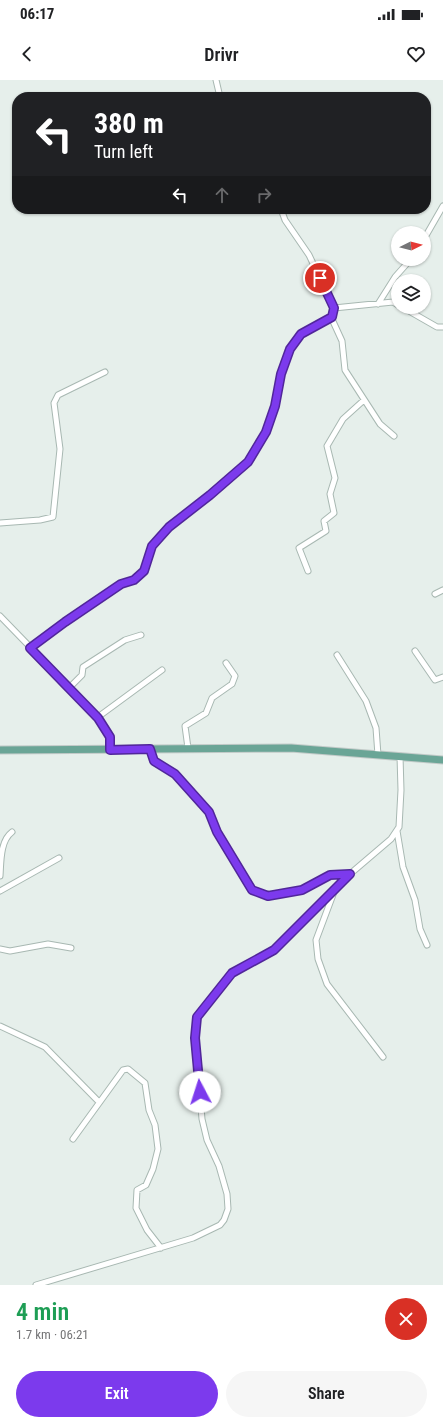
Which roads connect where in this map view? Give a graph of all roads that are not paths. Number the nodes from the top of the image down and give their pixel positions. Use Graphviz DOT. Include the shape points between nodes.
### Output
graph roads {
  1 [pos="216,80"];
  2 [pos="219,92"];
  3 [pos="443,206"];
  4 [pos="283,214"];
  5 [pos="431,227"];
  6 [pos="405,266"];
  7 [pos="391,302"];
  8 [pos="378,304"];
  9 [pos="334,308"];
  10 [pos="415,314"];
  11 [pos="332,317"];
  12 [pos="443,327"];
  13 [pos="105,372"];
  14 [pos="364,400"];
  15 [pos="394,436"];
  16 [pos="0,523"];
  17 [pos="308,571"];
  18 [pos="443,590"];
  19 [pos="435,594"];
  20 [pos="0,616"];
  21 [pos="141,635"];
  22 [pos="30,648"];
  23 [pos="415,651"];
  24 [pos="337,655"];
  25 [pos="226,663"];
  26 [pos="162,670"];
  27 [pos="443,677"];
  28 [pos="69,688"];
  29 [pos="98,718"];
  30 [pos="188,748"];
  31 [pos="150,749"];
  32 [pos="0,750"];
  33 [pos="110,750"];
  34 [pos="378,755"];
  35 [pos="400,756"];
  36 [pos="443,760"];
  37 [pos="396,830"];
  38 [pos="12,832"];
  39 [pos="59,858"];
  40 [pos="350,874"];
  41 [pos="0,876"];
  42 [pos="0,890"];
  43 [pos="334,892"];
  44 [pos="427,944"];
  45 [pos="71,948"];
  46 [pos="0,949"];
  47 [pos="0,1026"];
  48 [pos="383,1057"];
  49 [pos="98,1102"];
  50 [pos="73,1139"];
  51 [pos="161,1248"];
  52 [pos="36,1285"];
  1 -- 2 [label="street"];
  3 -- 5 [label="street"];
  4 -- 9 [label="street" via="309,255"];
  6 -- 8 [label="street"];
  7 -- 8 [label="street"];
  8 -- 9 [label="street"];
  9 -- 11 [label="street"];
  10 -- 12 [label="street" via="438,327"];
  11 -- 14 [label="street" via="342,341 344,370"];
  11 -- 22 [label="street" via="301,334 290,349 266,432 248,462 169,527 152,546 144,571 134,580 121,584"];
  13 -- 16 [label="street" via="58,395 54,403 60,449 53,517"];
  14 -- 15 [label="street" via="380,424"];
  14 -- 17 [label="street" via="343,419 327,446 335,478 330,494 334,513 324,521 326,531 299,548"];
  18 -- 19 [label="street"];
  20 -- 22 [label="street"];
  21 -- 28 [label="street" via="125,640 83,667 82,675"];
  22 -- 28 [label="street"];
  23 -- 27 [label="street" via="435,680"];
  24 -- 34 [label="street" via="366,701 376,728"];
  25 -- 30 [label="street" via="235,676 232,684 212,698 206,713 185,726"];
  26 -- 29 [label="street"];
  28 -- 29 [label="street"];
  29 -- 33 [label="street" via="110,737"];
  30 -- 31 [label="main road"];
  30 -- 34 [label="main road" via="290,748"];
  31 -- 33 [label="main road"];
  31 -- 40 [label="street" via="154,761 175,774 209,812 217,832 252,890 268,896 302,890 330,875"];
  32 -- 33 [label="main road"];
  34 -- 35 [label="main road"];
  35 -- 36 [label="main road"];
  35 -- 37 [label="street" via="401,790 399,827"];
  37 -- 40 [label="street" via="391,839"];
  37 -- 44 [label="street" via="403,867 415,900 420,929"];
  38 -- 41 [label="street" via="7,835 4,844"];
  39 -- 42 [label="street"];
  40 -- 43 [label="street"];
  43 -- 48 [label="street" via="316,940 318,959 326,984"];
  43 -- 51 [label="street" via="274,950 232,973 197,1017 195,1038 202,1119 207,1140 221,1173 228,1209 220,1225 208,1232"];
  45 -- 46 [label="street" via="48,944 10,952"];
  47 -- 49 [label="street" via="45,1047"];
  49 -- 50 [label="street"];
  49 -- 51 [label="street" via="122,1070 128,1069 145,1083 158,1149 146,1185 137,1190 136,1208"];
  51 -- 52 [label="street"];
}
